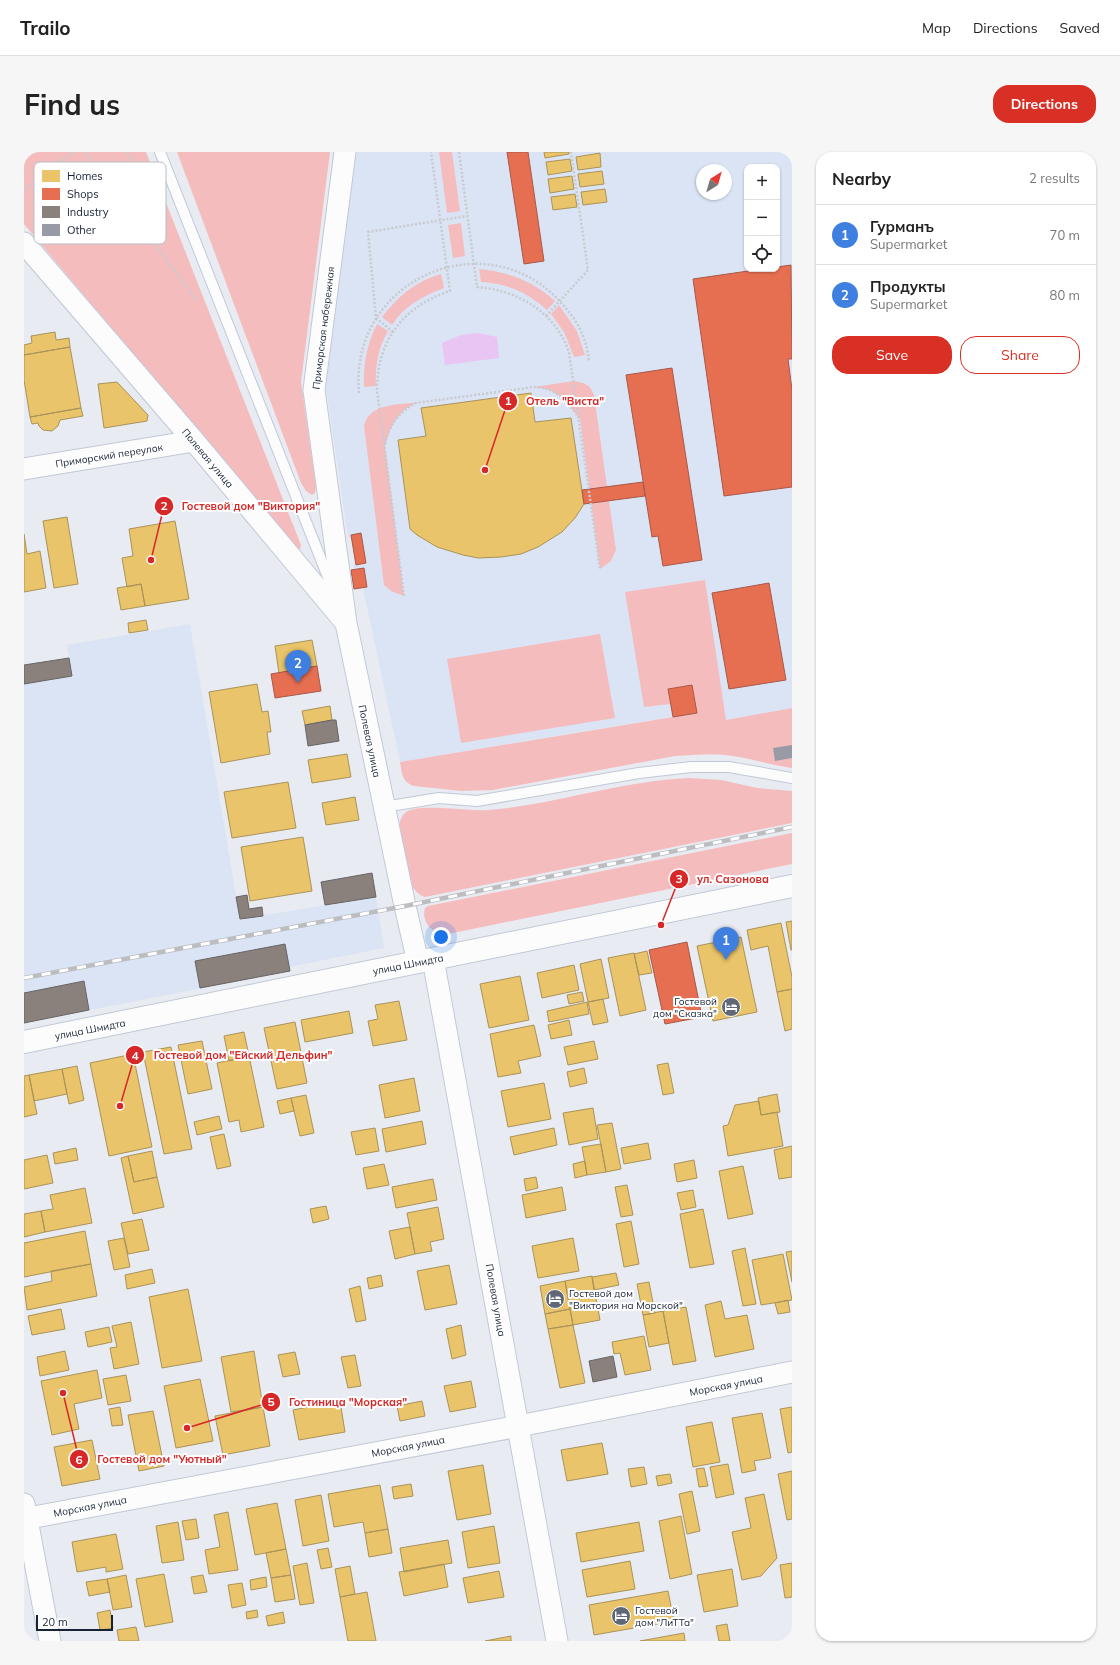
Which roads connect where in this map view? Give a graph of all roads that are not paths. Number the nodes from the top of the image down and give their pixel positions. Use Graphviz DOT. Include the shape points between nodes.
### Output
graph roads {
  1 [pos="160,152"];
  2 [pos="345,152"];
  3 [pos="164,162"];
  4 [pos="166,167"];
  5 [pos="24,243"];
  6 [pos="194,440"];
  7 [pos="24,468"];
  8 [pos="346,623"];
  9 [pos="792,778"];
  10 [pos="384,806"];
  11 [pos="792,886"];
  12 [pos="426,960"];
  13 [pos="24,1042"];
  14 [pos="792,1372"];
  15 [pos="519,1426"];
  16 [pos="25,1513"];
  17 [pos="50,1641"];
  18 [pos="557,1641"];
  1 -- 3 [label="lane"];
  2 -- 8 [label="street, Приморская набережная" via="314,390"];
  4 -- 8 [label="lane"];
  5 -- 6 [label="street, Полевая улица"];
  6 -- 7 [label="street, Приморский переулок"];
  6 -- 8 [label="street, Полевая улица"];
  8 -- 10 [label="street, Полевая улица"];
  9 -- 10 [label="lane" via="729,767 691,767 639,773 477,801 440,798"];
  10 -- 12 [label="street, Полевая улица"];
  11 -- 12 [label="street, улица Шмидта"];
  12 -- 13 [label="street, улица Шмидта"];
  12 -- 15 [label="street, Полевая улица"];
  14 -- 15 [label="street, Морская улица"];
  15 -- 16 [label="street, Морская улица"];
  15 -- 18 [label="street, Полевая улица"];
  16 -- 17 [label="street"];
}
